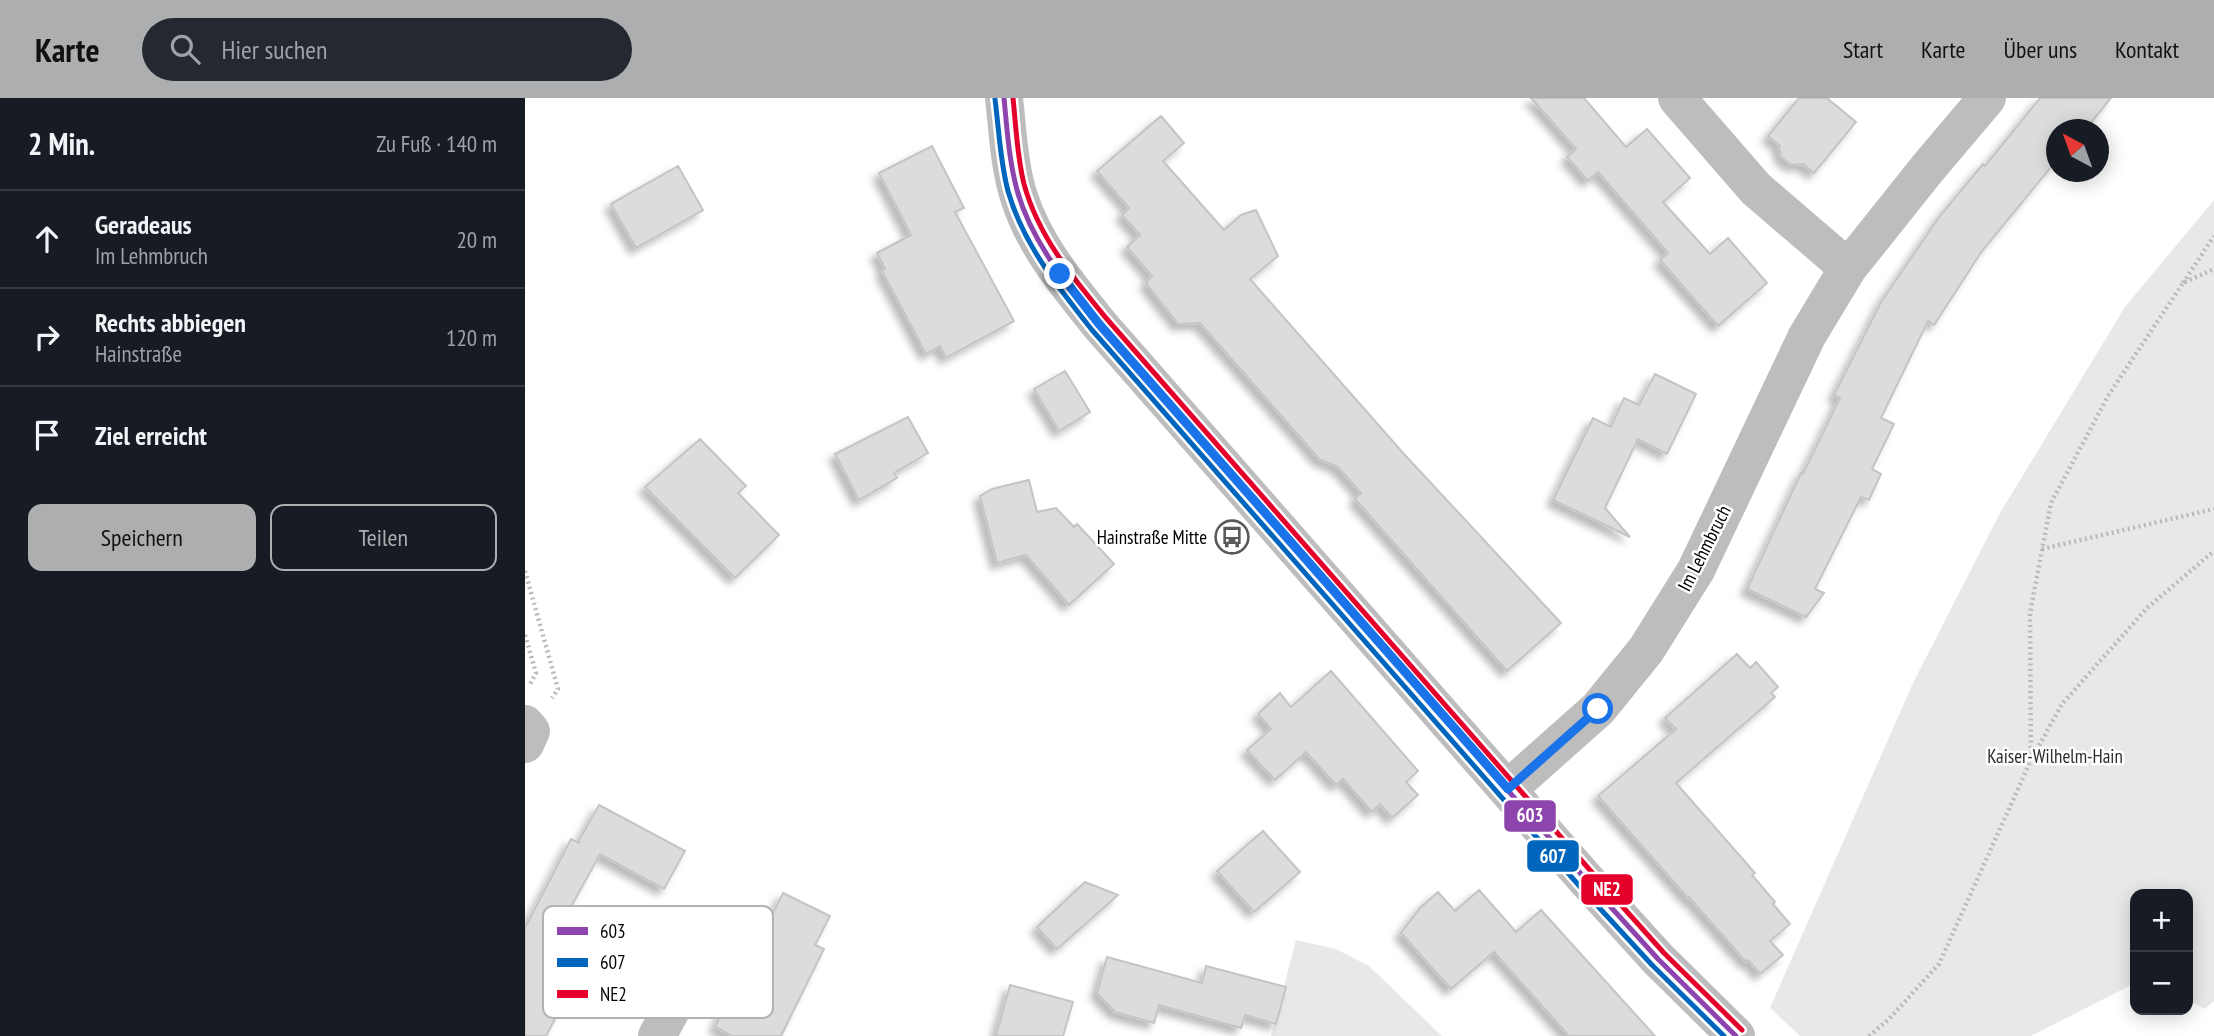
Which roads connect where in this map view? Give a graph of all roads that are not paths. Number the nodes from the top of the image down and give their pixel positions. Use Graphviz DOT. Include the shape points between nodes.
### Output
graph roads {
  1 [pos="1004,98"];
  2 [pos="1677,98"];
  3 [pos="1987,98"];
  4 [pos="1847,268"];
  5 [pos="525,724"];
  6 [pos="525,744"];
  7 [pos="1508,789"];
  8 [pos="667,1018"];
  9 [pos="657,1036"];
  10 [pos="1736,1036"];
  1 -- 7 [label="street" via="1010,160 1020,199 1043,250 1060,274"];
  2 -- 4 [label="street" via="1756,189"];
  3 -- 4 [label="street, Im Lehmbruch"];
  4 -- 7 [label="street, Im Lehmbruch" via="1807,335 1696,570 1646,650 1598,709"];
  5 -- 6 [label="street" via="531,731"];
  7 -- 10 [label="street" via="1649,950"];
  8 -- 9 [label="street"];
}
